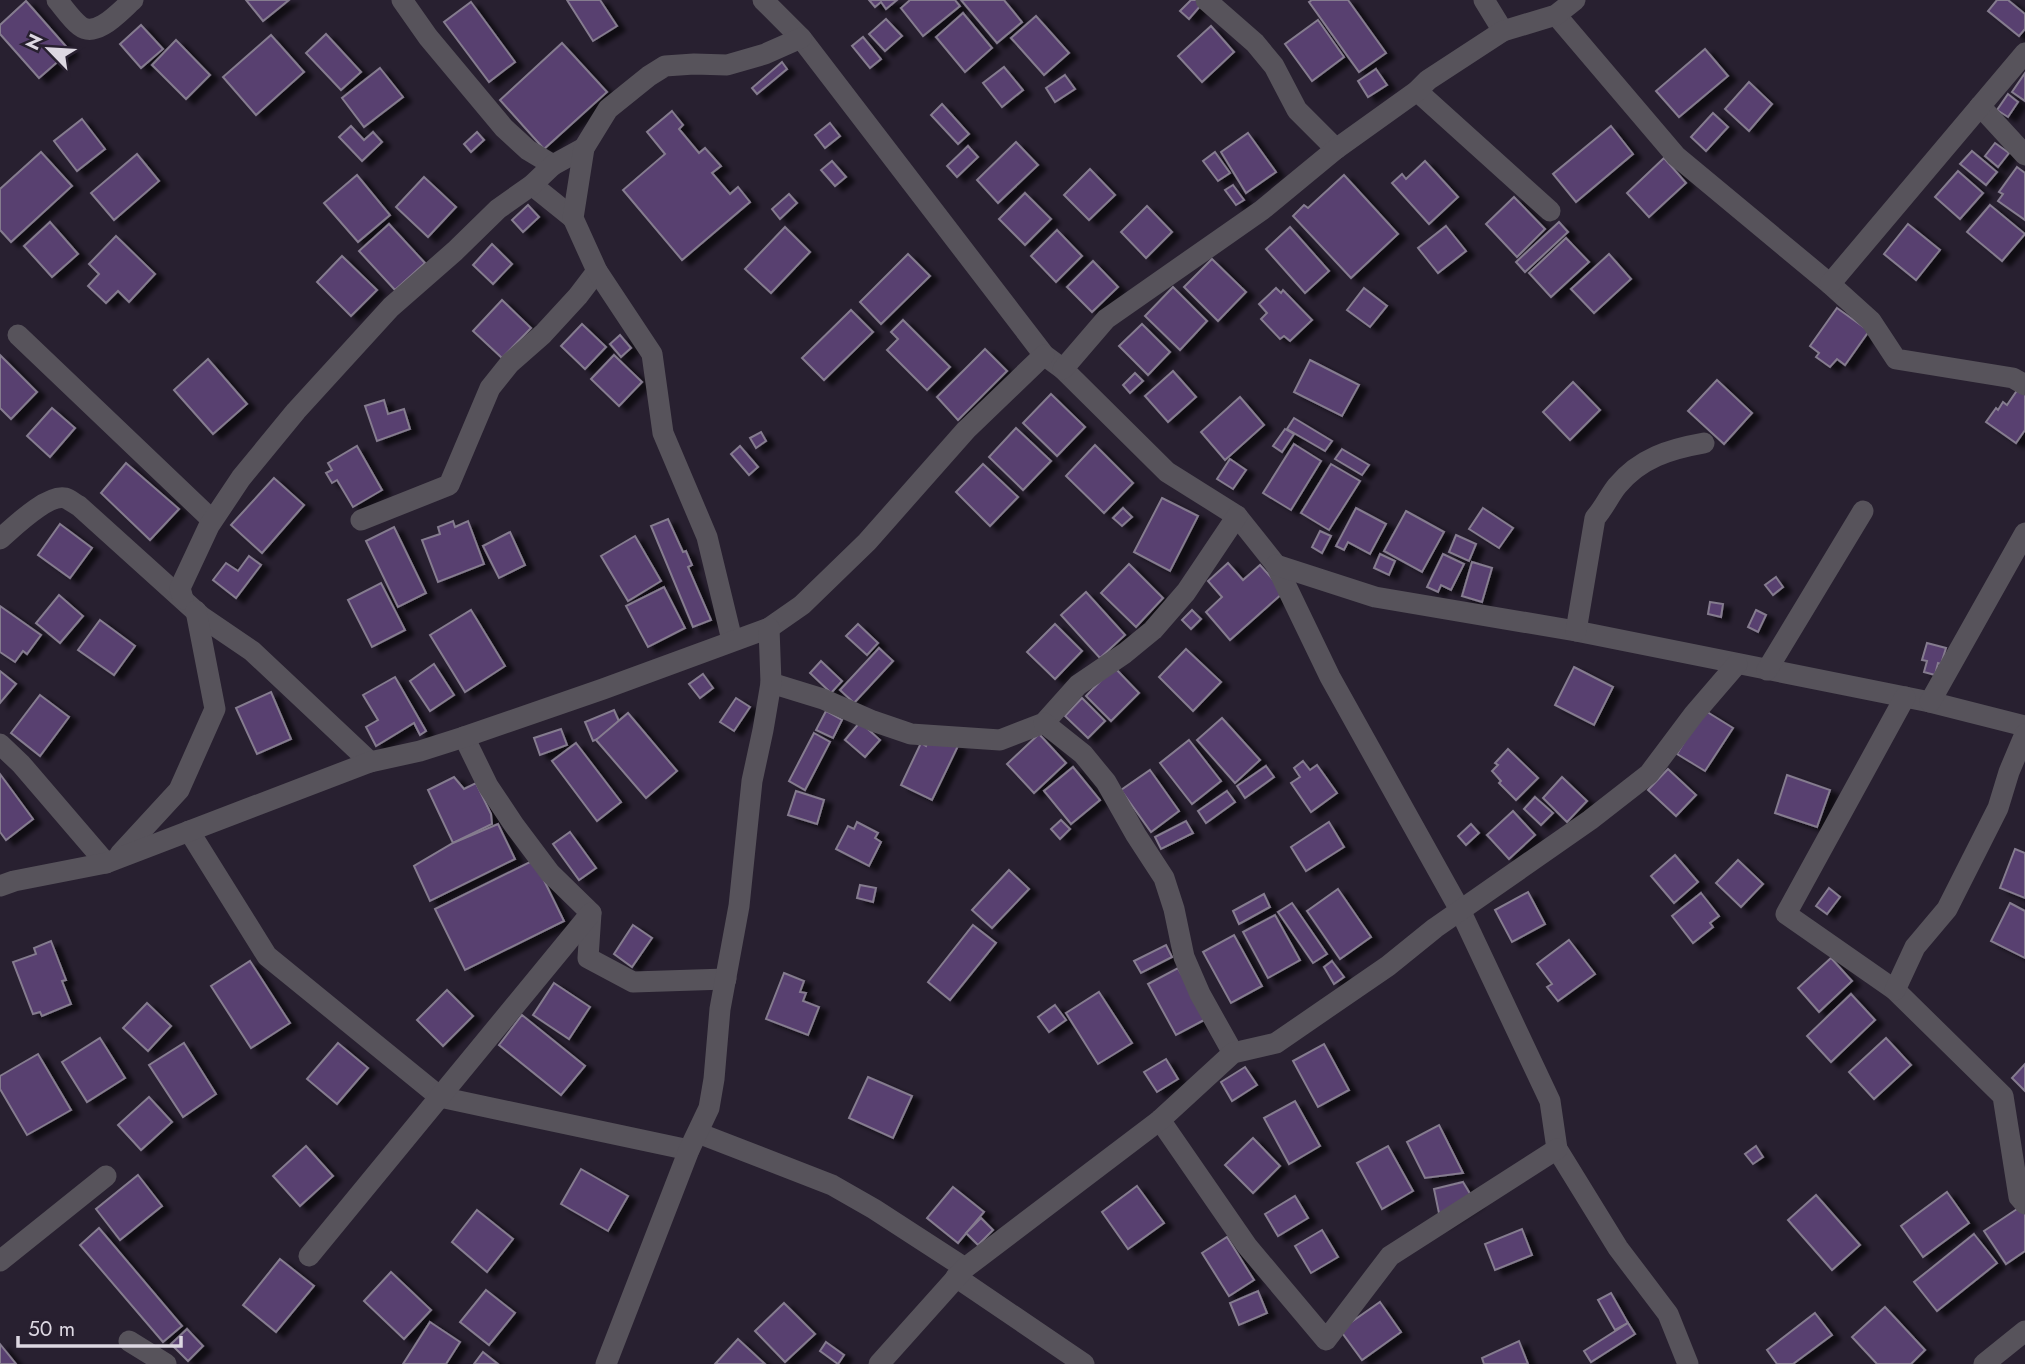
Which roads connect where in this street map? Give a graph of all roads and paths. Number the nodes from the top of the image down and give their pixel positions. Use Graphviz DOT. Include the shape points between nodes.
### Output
graph roads {
  1 [pos="57,0"];
  2 [pos="134,0"];
  3 [pos="401,0"];
  4 [pos="763,0"];
  5 [pos="1206,0"];
  6 [pos="1483,0"];
  7 [pos="1575,0"];
  8 [pos="1556,15"];
  9 [pos="1503,32"];
  10 [pos="801,38"];
  11 [pos="2025,53"];
  12 [pos="1417,91"];
  13 [pos="1980,106"];
  14 [pos="584,148"];
  15 [pos="1335,149"];
  16 [pos="2025,155"];
  17 [pos="553,165"];
  18 [pos="532,185"];
  19 [pos="1550,211"];
  20 [pos="573,218"];
  21 [pos="597,271"];
  22 [pos="1830,284"];
  23 [pos="18,335"];
  24 [pos="1044,355"];
  25 [pos="1063,369"];
  26 [pos="2025,385"];
  27 [pos="1704,443"];
  28 [pos="1863,511"];
  29 [pos="1237,516"];
  30 [pos="212,520"];
  31 [pos="361,520"];
  32 [pos="2025,533"];
  33 [pos="0,539"];
  34 [pos="1276,565"];
  35 [pos="190,605"];
  36 [pos="769,628"];
  37 [pos="1576,631"];
  38 [pos="732,640"];
  39 [pos="1737,664"];
  40 [pos="1767,670"];
  41 [pos="771,683"];
  42 [pos="1905,697"];
  43 [pos="1930,702"];
  44 [pos="1044,723"];
  45 [pos="2025,726"];
  46 [pos="2025,734"];
  47 [pos="464,737"];
  48 [pos="0,744"];
  49 [pos="370,762"];
  50 [pos="190,831"];
  51 [pos="111,861"];
  52 [pos="0,886"];
  53 [pos="1460,910"];
  54 [pos="591,913"];
  55 [pos="726,979"];
  56 [pos="1895,990"];
  57 [pos="1233,1053"];
  58 [pos="440,1097"];
  59 [pos="1160,1120"];
  60 [pos="694,1142"];
  61 [pos="1557,1149"];
  62 [pos="106,1176"];
  63 [pos="2025,1204"];
  64 [pos="309,1256"];
  65 [pos="0,1261"];
  66 [pos="960,1272"];
  67 [pos="2025,1331"];
  68 [pos="129,1341"];
  69 [pos="166,1364"];
  70 [pos="606,1364"];
  71 [pos="879,1364"];
  72 [pos="1084,1364"];
  73 [pos="1688,1364"];
  74 [pos="1984,1364"];
  1 -- 2 [label="street" via="82,28 91,30 100,28"];
  3 -- 17 [label="street" via="504,128"];
  4 -- 10 [label="street"];
  5 -- 15 [label="street" via="1255,43 1274,66 1297,110"];
  6 -- 9 [label="street"];
  7 -- 8 [label="street"];
  8 -- 9 [label="street"];
  8 -- 22 [label="street" via="1676,156"];
  9 -- 12 [label="street"];
  10 -- 14 [label="street" via="727,65 665,66 608,110"];
  10 -- 24 [label="street"];
  11 -- 13 [label="street"];
  12 -- 15 [label="street"];
  12 -- 19 [label="street"];
  13 -- 16 [label="street"];
  13 -- 22 [label="street"];
  14 -- 17 [label="street"];
  14 -- 20 [label="street"];
  15 -- 25 [label="street" via="1262,210 1106,319"];
  17 -- 18 [label="street"];
  18 -- 20 [label="street"];
  18 -- 30 [label="street" via="498,209 391,307 296,411"];
  20 -- 21 [label="street"];
  21 -- 31 [label="street" via="490,388 449,485"];
  21 -- 38 [label="street" via="652,354 663,433 707,537"];
  22 -- 26 [label="street" via="1871,321 1896,359 2013,378"];
  23 -- 30 [label="street"];
  24 -- 25 [label="street"];
  24 -- 36 [label="street" via="966,429 858,551 802,605"];
  25 -- 29 [label="street" via="1167,472"];
  27 -- 37 [label="street" via="1662,452 1616,487 1595,518"];
  28 -- 40 [label="street"];
  29 -- 34 [label="street"];
  29 -- 44 [label="street" via="1186,592 1153,630 1078,685"];
  30 -- 35 [label="street" via="180,588"];
  32 -- 43 [label="street"];
  33 -- 35 [label="street" via="41,505 65,498"];
  34 -- 37 [label="street" via="1376,597"];
  34 -- 53 [label="street" via="1330,677"];
  35 -- 49 [label="street" via="252,651"];
  35 -- 51 [label="street" via="215,709 179,790"];
  36 -- 38 [label="street"];
  36 -- 41 [label="street"];
  37 -- 39 [label="street"];
  38 -- 47 [label="street"];
  39 -- 40 [label="street"];
  39 -- 53 [label="street" via="1649,775"];
  40 -- 42 [label="street"];
  41 -- 44 [label="street" via="911,734 1000,740"];
  41 -- 55 [label="street" via="752,780"];
  42 -- 43 [label="street"];
  42 -- 56 [label="street" via="1786,914"];
  43 -- 45 [label="street"];
  44 -- 57 [label="street" via="1083,754 1105,782 1164,878 1184,957"];
  46 -- 56 [label="street" via="1998,808 1947,909 1915,947"];
  47 -- 49 [label="street"];
  47 -- 54 [label="street" via="514,825 550,873"];
  48 -- 51 [label="street"];
  49 -- 50 [label="street"];
  50 -- 51 [label="street"];
  50 -- 58 [label="street" via="267,956"];
  51 -- 52 [label="street"];
  53 -- 57 [label="street" via="1276,1043"];
  53 -- 61 [label="street" via="1550,1101"];
  54 -- 55 [label="street" via="588,958 633,982"];
  54 -- 58 [label="street"];
  55 -- 60 [label="street" via="709,1108"];
  56 -- 63 [label="street" via="2003,1096 2019,1197"];
  57 -- 59 [label="street"];
  58 -- 60 [label="street"];
  58 -- 64 [label="street"];
  59 -- 61 [label="street" via="1247,1246 1326,1340 1390,1256"];
  59 -- 66 [label="street"];
  60 -- 66 [label="street" via="832,1185 874,1209"];
  60 -- 70 [label="street"];
  61 -- 73 [label="street" via="1618,1248 1668,1314"];
  62 -- 65 [label="street"];
  66 -- 71 [label="street"];
  66 -- 72 [label="street"];
  67 -- 74 [label="street"];
  68 -- 69 [label="street"];
}
